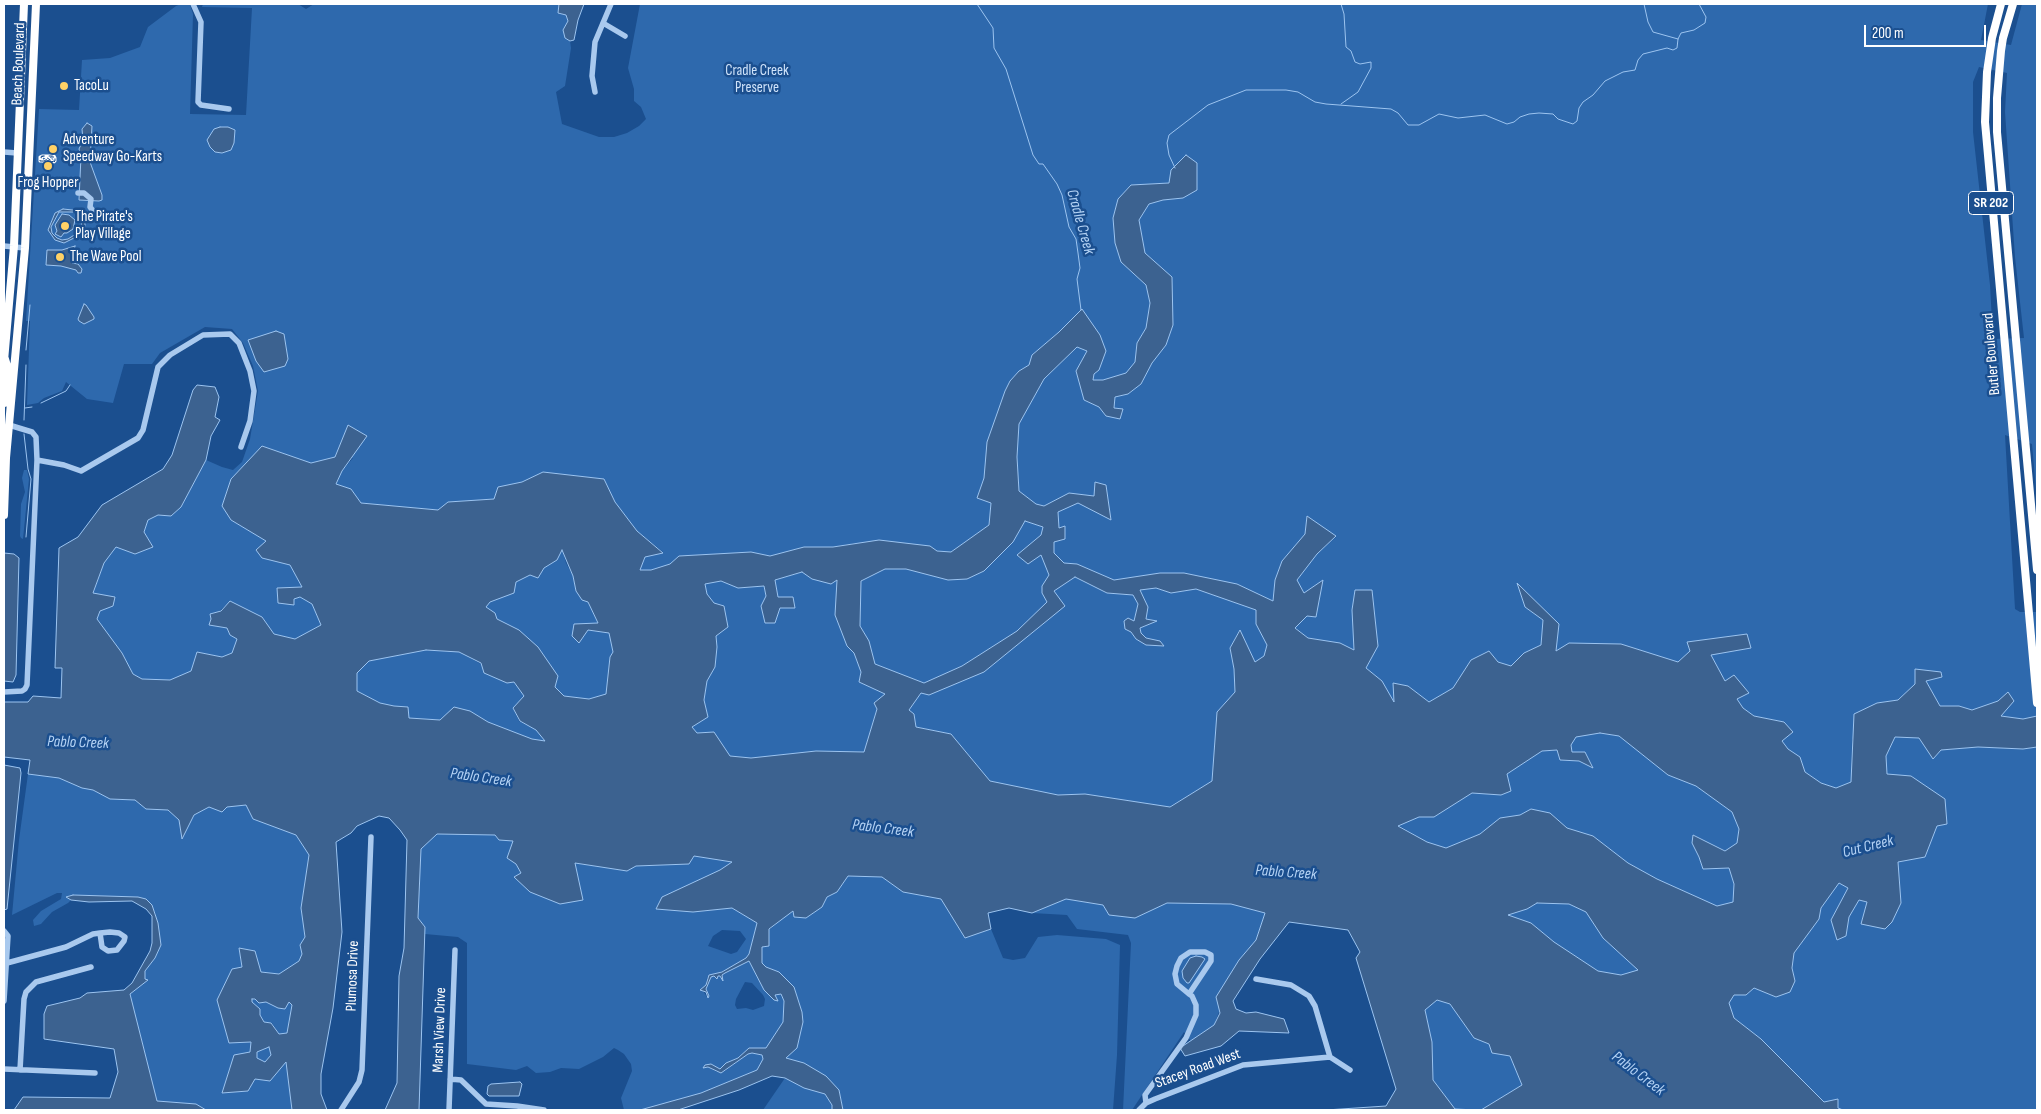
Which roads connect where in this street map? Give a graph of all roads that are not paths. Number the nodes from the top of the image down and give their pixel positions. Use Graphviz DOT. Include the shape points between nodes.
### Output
graph roads {
  1 [pos="24,4"];
  2 [pos="28,4"];
  3 [pos="36,4"];
  4 [pos="192,4"];
  5 [pos="611,4"];
  6 [pos="2002,4"];
  7 [pos="2013,4"];
  8 [pos="603,23"];
  9 [pos="625,36"];
  10 [pos="22,49"];
  11 [pos="34,51"];
  12 [pos="595,92"];
  13 [pos="31,102"];
  14 [pos="229,109"];
  15 [pos="4,152"];
  16 [pos="17,153"];
  17 [pos="78,193"];
  18 [pos="94,212"];
  19 [pos="4,246"];
  20 [pos="14,246"];
  21 [pos="25,248"];
  22 [pos="4,356"];
  23 [pos="4,360"];
  24 [pos="4,403"];
  25 [pos="4,417"];
  26 [pos="9,425"];
  27 [pos="241,447"];
  28 [pos="37,460"];
  29 [pos="4,507"];
  30 [pos="4,515"];
  31 [pos="2037,570"];
  32 [pos="4,692"];
  33 [pos="2037,703"];
  34 [pos="371,837"];
  35 [pos="4,932"];
  36 [pos="100,933"];
  37 [pos="455,950"];
  38 [pos="7,963"];
  39 [pos="91,967"];
  40 [pos="1256,979"];
  41 [pos="1189,994"];
  42 [pos="4,1002"];
  43 [pos="1330,1057"];
  44 [pos="4,1069"];
  45 [pos="20,1070"];
  46 [pos="1350,1070"];
  47 [pos="95,1073"];
  48 [pos="450,1079"];
  49 [pos="1146,1103"];
  50 [pos="341,1110"];
  51 [pos="449,1110"];
  52 [pos="544,1110"];
  53 [pos="1139,1110"];
  1 -- 10 [label="highway"];
  2 -- 11 [label="highway" via="26,42"];
  3 -- 11 [label="highway, Beach Boulevard"];
  4 -- 14 [label="street" via="200,22 198,102"];
  5 -- 8 [label="street"];
  6 -- 33 [label="highway, Butler Boulevard / SR 202" via="1987,72 1985,122"];
  7 -- 31 [label="highway, Butler Boulevard / SR 202" via="2003,38 1998,76 1997,132"];
  8 -- 9 [label="street"];
  8 -- 12 [label="street" via="593,52 592,84"];
  10 -- 13 [label="highway" via="28,55 27,100"];
  10 -- 16 [label="highway"];
  11 -- 13 [label="highway, Beach Boulevard"];
  13 -- 21 [label="highway, Beach Boulevard"];
  15 -- 16 [label="street"];
  16 -- 20 [label="highway"];
  17 -- 18 [label="street" via="84,193 91,199 90,207"];
  19 -- 20 [label="street"];
  20 -- 21 [label="street"];
  20 -- 22 [label="highway"];
  21 -- 26 [label="highway, Beach Boulevard"];
  22 -- 23 [label="highway"];
  22 -- 24 [label="highway" via="8,370"];
  25 -- 26 [label="highway"];
  26 -- 28 [label="street" via="32,432 36,437"];
  26 -- 29 [label="highway, Beach Boulevard"];
  27 -- 28 [label="street" via="250,421 254,392 250,371 239,344 230,334 203,335 158,366 143,430 138,438 81,471 64,464"];
  28 -- 32 [label="street" via="27,686 22,691"];
  29 -- 30 [label="highway, Beach Boulevard"];
  34 -- 50 [label="street, Plumosa Drive" via="363,1062 358,1082"];
  35 -- 38 [label="street" via="8,936"];
  36 -- 36 [label="street" via="119,933 124,941 117,950 108,951 102,947"];
  36 -- 38 [label="street"];
  37 -- 48 [label="street, Marsh View Drive"];
  38 -- 42 [label="street"];
  39 -- 45 [label="street" via="36,982 26,992"];
  40 -- 43 [label="street" via="1291,985 1309,996"];
  41 -- 41 [label="street" via="1177,984 1176,966 1190,952 1205,952 1211,955 1211,961"];
  41 -- 49 [label="street" via="1196,1005 1191,1028 1145,1094"];
  43 -- 46 [label="street"];
  43 -- 49 [label="street, Stacey Road West" via="1248,1063"];
  44 -- 45 [label="street"];
  45 -- 47 [label="street"];
  48 -- 51 [label="street, Marsh View Drive"];
  48 -- 52 [label="street" via="461,1080 486,1104"];
  49 -- 53 [label="street, Stacey Road West"];
}
